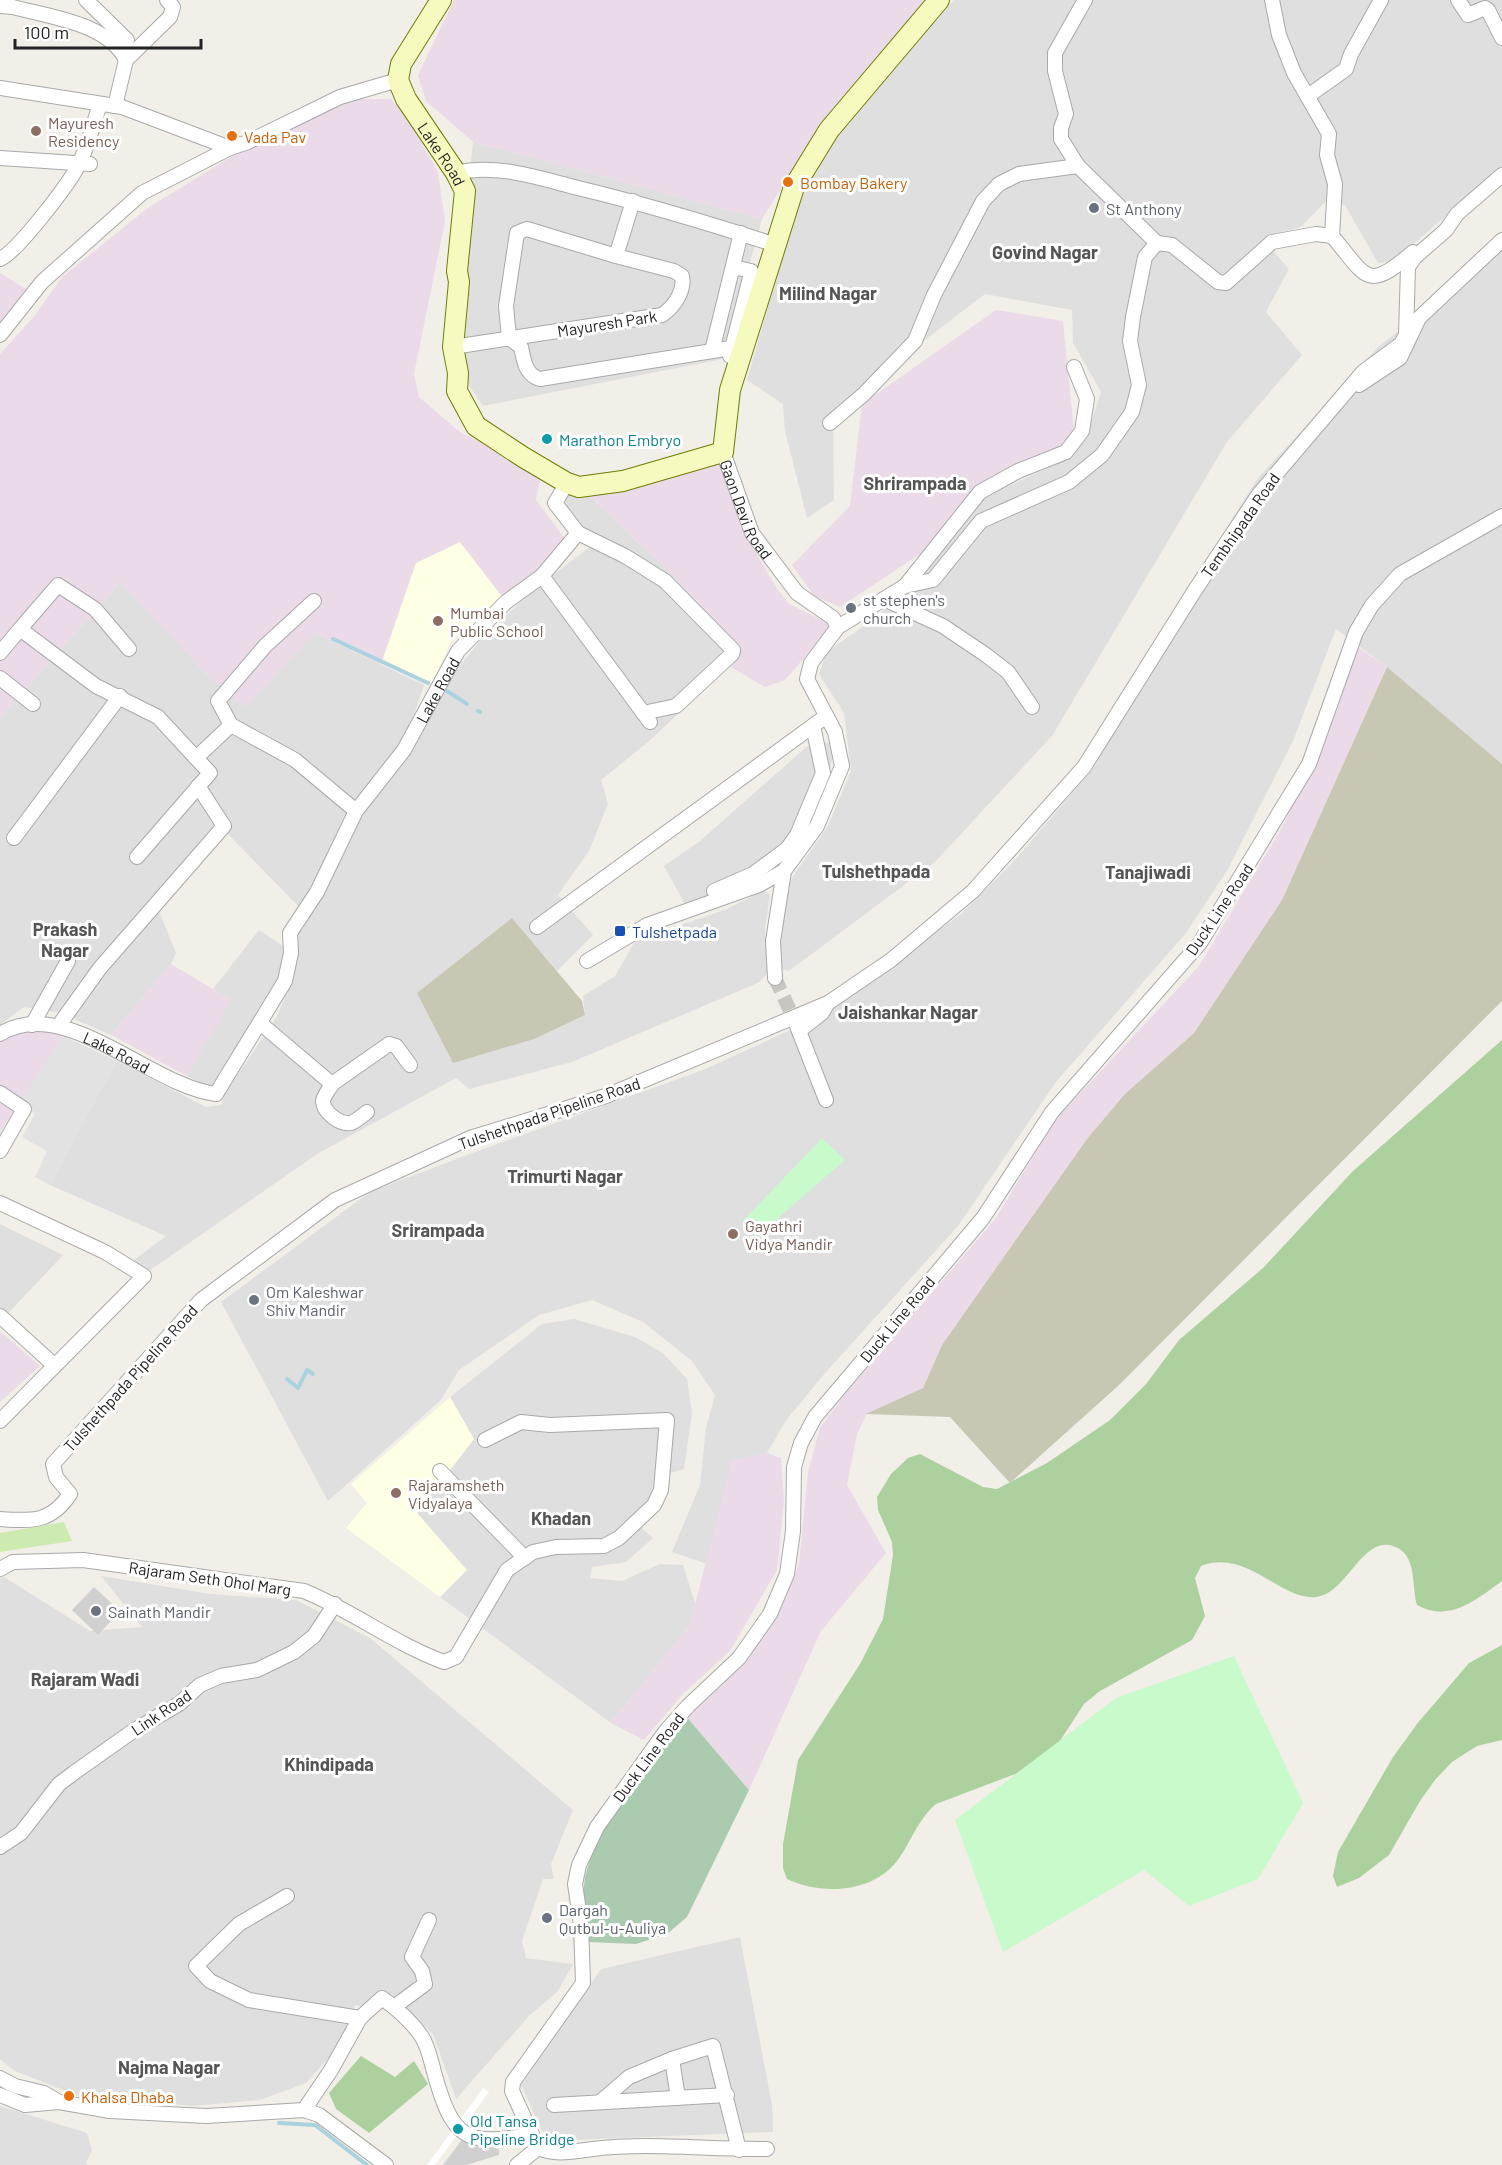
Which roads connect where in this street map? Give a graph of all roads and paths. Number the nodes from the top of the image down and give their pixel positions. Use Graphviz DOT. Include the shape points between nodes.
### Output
graph roads {
  1 [pos="86,0"];
  2 [pos="167,0"];
  3 [pos="441,0"];
  4 [pos="939,0"];
  5 [pos="1085,0"];
  6 [pos="1272,0"];
  7 [pos="1381,0"];
  8 [pos="1458,0"];
  9 [pos="0,6"];
  10 [pos="1502,38"];
  11 [pos="127,40"];
  12 [pos="126,60"];
  13 [pos="398,80"];
  14 [pos="0,88"];
  15 [pos="1308,96"];
  16 [pos="100,104"];
  17 [pos="115,106"];
  18 [pos="230,148"];
  19 [pos="0,158"];
  20 [pos="85,164"];
  21 [pos="1078,166"];
  22 [pos="456,173"];
  23 [pos="1502,175"];
  24 [pos="633,201"];
  25 [pos="1457,214"];
  26 [pos="741,233"];
  27 [pos="1332,236"];
  28 [pos="1502,240"];
  29 [pos="1157,243"];
  30 [pos="776,244"];
  31 [pos="616,256"];
  32 [pos="0,259"];
  33 [pos="733,267"];
  34 [pos="0,335"];
  35 [pos="509,338"];
  36 [pos="451,346"];
  37 [pos="737,347"];
  38 [pos="712,351"];
  39 [pos="729,364"];
  40 [pos="1074,367"];
  41 [pos="1350,388"];
  42 [pos="830,423"];
  43 [pos="723,452"];
  44 [pos="567,483"];
  45 [pos="1502,516"];
  46 [pos="579,533"];
  47 [pos="542,576"];
  48 [pos="905,586"];
  49 [pos="884,599"];
  50 [pos="314,601"];
  51 [pos="838,627"];
  52 [pos="20,629"];
  53 [pos="129,649"];
  54 [pos="0,653"];
  55 [pos="0,678"];
  56 [pos="120,696"];
  57 [pos="33,704"];
  58 [pos="1032,707"];
  59 [pos="825,717"];
  60 [pos="231,725"];
  61 [pos="813,726"];
  62 [pos="196,758"];
  63 [pos="198,786"];
  64 [pos="356,811"];
  65 [pos="14,838"];
  66 [pos="137,857"];
  67 [pos="784,871"];
  68 [pos="714,891"];
  69 [pos="973,891"];
  70 [pos="537,927"];
  71 [pos="68,961"];
  72 [pos="587,961"];
  73 [pos="775,978"];
  74 [pos="828,1003"];
  75 [pos="260,1023"];
  76 [pos="32,1024"];
  77 [pos="59,1025"];
  78 [pos="0,1034"];
  79 [pos="410,1065"];
  80 [pos="332,1084"];
  81 [pos="0,1093"];
  82 [pos="826,1100"];
  83 [pos="367,1112"];
  84 [pos="0,1151"];
  85 [pos="0,1203"];
  86 [pos="0,1316"];
  87 [pos="54,1365"];
  88 [pos="0,1420"];
  89 [pos="485,1440"];
  90 [pos="440,1472"];
  91 [pos="0,1519"];
  92 [pos="525,1558"];
  93 [pos="0,1569"];
  94 [pos="335,1604"];
  95 [pos="0,1847"];
  96 [pos="287,1896"];
  97 [pos="429,1920"];
  98 [pos="394,2007"];
  99 [pos="360,2018"];
  100 [pos="672,2059"];
  101 [pos="0,2078"];
  102 [pos="0,2095"];
  103 [pos="727,2095"];
  104 [pos="678,2098"];
  105 [pos="59,2102"];
  106 [pos="600,2102"];
  107 [pos="554,2105"];
  108 [pos="304,2110"];
  109 [pos="532,2134"];
  110 [pos="538,2148"];
  111 [pos="767,2149"];
  112 [pos="738,2150"];
  113 [pos="386,2165"];
  114 [pos="517,2165"];
  1 -- 11 [label="street"];
  2 -- 12 [label="street" via="173,7 170,17"];
  3 -- 13 [label="street" via="401,64"];
  4 -- 30 [label="street, Gaon Devi Road" via="829,130 794,187"];
  5 -- 21 [label="street" via="1055,53 1065,114 1061,139"];
  6 -- 15 [label="street" via="1279,35"];
  7 -- 15 [label="street" via="1351,54 1347,69"];
  8 -- 10 [label="street" via="1468,15 1488,10"];
  9 -- 12 [label="street" via="94,31 118,45"];
  12 -- 17 [label="street"];
  13 -- 18 [label="street" via="340,97"];
  13 -- 22 [label="street, Lake Road" via="406,99"];
  14 -- 16 [label="street"];
  15 -- 27 [label="street" via="1329,134 1327,155 1335,184"];
  16 -- 17 [label="street"];
  16 -- 20 [label="street"];
  17 -- 18 [label="street"];
  18 -- 34 [label="street" via="142,193 42,282"];
  19 -- 20 [label="street"];
  20 -- 32 [label="street" via="26,236"];
  21 -- 29 [label="street"];
  21 -- 42 [label="street" via="1019,174 991,192 943,278 915,341"];
  22 -- 24 [label="street" via="473,169 507,171"];
  22 -- 36 [label="street, Lake Road" via="465,191 460,262 452,280"];
  23 -- 25 [label="street, Tembhipada Road"];
  24 -- 26 [label="street"];
  24 -- 31 [label="street"];
  25 -- 27 [label="street" via="1392,271 1376,278 1365,276"];
  25 -- 41 [label="street, Tembhipada Road" via="1408,267 1406,335 1401,344 1363,372"];
  26 -- 30 [label="street"];
  26 -- 33 [label="street"];
  27 -- 29 [label="street" via="1316,234 1272,243 1226,283 1218,282 1172,245"];
  28 -- 41 [label="street" via="1419,318 1400,358 1363,384"];
  29 -- 48 [label="street" via="1145,258 1132,325 1130,341 1139,385 1132,412 1102,455 1070,482 990,515 933,580"];
  30 -- 37 [label="street, Gaon Devi Road"];
  31 -- 35 [label="street" via="520,230 515,238 506,306"];
  31 -- 35 [label="street, Mayuresh Park" via="682,276 684,283 675,304 662,315"];
  33 -- 37 [label="street" via="751,271"];
  33 -- 38 [label="street"];
  35 -- 36 [label="street"];
  35 -- 38 [label="street" via="521,347 530,373 540,379"];
  36 -- 44 [label="street, Lake Road" via="446,377 476,426"];
  37 -- 38 [label="street"];
  37 -- 39 [label="street"];
  37 -- 43 [label="street, Gaon Devi Road"];
  40 -- 48 [label="street" via="1087,399 1082,431 1066,452 1018,471 980,492"];
  41 -- 69 [label="street, Tembhipada Road" via="1259,494 1084,766"];
  43 -- 44 [label="street" via="623,482 579,487"];
  43 -- 51 [label="street, Gaon Devi Road" via="752,533 797,593 833,618"];
  44 -- 46 [label="street" via="555,503"];
  45 -- 109 [label="street, Duck Line Road" via="1400,574 1372,605 1356,632 1309,764 1200,943 1052,1112 983,1218 815,1417 794,1467 793,1531 787,1574 770,1614 739,1658 665,1732 597,1827 579,1865 575,1884 583,1983 513,2082 512,2091"];
  46 -- 47 [label="street, Lake Road"];
  46 -- 47 [label="street" via="665,581 733,650 732,654 676,706 647,718"];
  47 -- 64 [label="street, Lake Road" via="506,602 458,651 404,750"];
  48 -- 49 [label="street"];
  49 -- 51 [label="street"];
  49 -- 58 [label="street" via="943,626 986,655 1008,672"];
  50 -- 60 [label="street" via="265,646 218,701"];
  51 -- 59 [label="street" via="811,663 807,679"];
  52 -- 53 [label="street" via="58,585 95,609"];
  52 -- 54 [label="street"];
  52 -- 56 [label="street" via="96,686"];
  55 -- 57 [label="street"];
  56 -- 62 [label="street" via="158,717"];
  56 -- 65 [label="street"];
  59 -- 61 [label="street"];
  59 -- 67 [label="street" via="835,732 842,766 817,826"];
  60 -- 62 [label="street"];
  60 -- 64 [label="street" via="295,760"];
  61 -- 68 [label="street" via="824,772 797,835 787,849 753,874"];
  61 -- 70 [label="street"];
  62 -- 63 [label="street" via="210,773"];
  63 -- 66 [label="street"];
  63 -- 77 [label="street" via="224,826 100,968"];
  64 -- 75 [label="street, Lake Road" via="317,892 290,933 291,953 285,981"];
  67 -- 72 [label="street" via="759,885 647,926"];
  67 -- 73 [label="street" via="773,941"];
  69 -- 74 [label="street, Tulshethpada Pipeline Road" via="891,960"];
  71 -- 76 [label="street"];
  74 -- 82 [label="street" via="822,1013 798,1028"];
  74 -- 91 [label="street, Tulshethpada Pipeline Road" via="606,1096 470,1138 335,1200 201,1300 53,1464 56,1477 70,1494 60,1509 41,1520"];
  75 -- 77 [label="street, Lake Road" via="216,1094 185,1087"];
  75 -- 80 [label="street"];
  76 -- 77 [label="street, Lake Road"];
  76 -- 78 [label="street, Lake Road" via="10,1027"];
  79 -- 80 [label="street" via="396,1046 389,1044"];
  80 -- 83 [label="street" via="324,1097 328,1113 352,1123"];
  81 -- 84 [label="street" via="24,1109"];
  85 -- 87 [label="street" via="105,1252 144,1276"];
  86 -- 87 [label="street"];
  87 -- 88 [label="street"];
  89 -- 92 [label="street" via="521,1422 550,1425 667,1420 661,1490 654,1505 619,1538 604,1546 556,1547"];
  90 -- 92 [label="street"];
  92 -- 94 [label="street, Rajaram Seth Ohol Marg" via="507,1570 456,1657 444,1662 420,1653"];
  93 -- 94 [label="street, Rajaram Seth Ohol Marg" via="13,1562 83,1560 304,1591"];
  94 -- 95 [label="street, Link Road" via="314,1636 294,1652 257,1670 221,1676 200,1685 178,1704 75,1772 59,1784 21,1833"];
  96 -- 99 [label="street" via="239,1924 196,1966 217,1986 249,2000"];
  97 -- 98 [label="street" via="412,1957 425,1984"];
  98 -- 99 [label="street" via="382,1998"];
  98 -- 109 [label="street" via="423,2038 452,2122 483,2141"];
  99 -- 108 [label="street"];
  100 -- 103 [label="street" via="713,2046"];
  100 -- 104 [label="street"];
  100 -- 106 [label="street" via="624,2081"];
  101 -- 105 [label="street"];
  102 -- 105 [label="street" via="25,2105"];
  103 -- 104 [label="street"];
  103 -- 112 [label="street"];
  104 -- 106 [label="street"];
  105 -- 108 [label="street" via="110,2111 206,2116"];
  106 -- 107 [label="street"];
  108 -- 113 [label="street" via="320,2115"];
  109 -- 110 [label="street, Duck Line Road"];
  110 -- 112 [label="street" via="564,2153 633,2145"];
  110 -- 114 [label="street"];
  111 -- 112 [label="street"];
}
